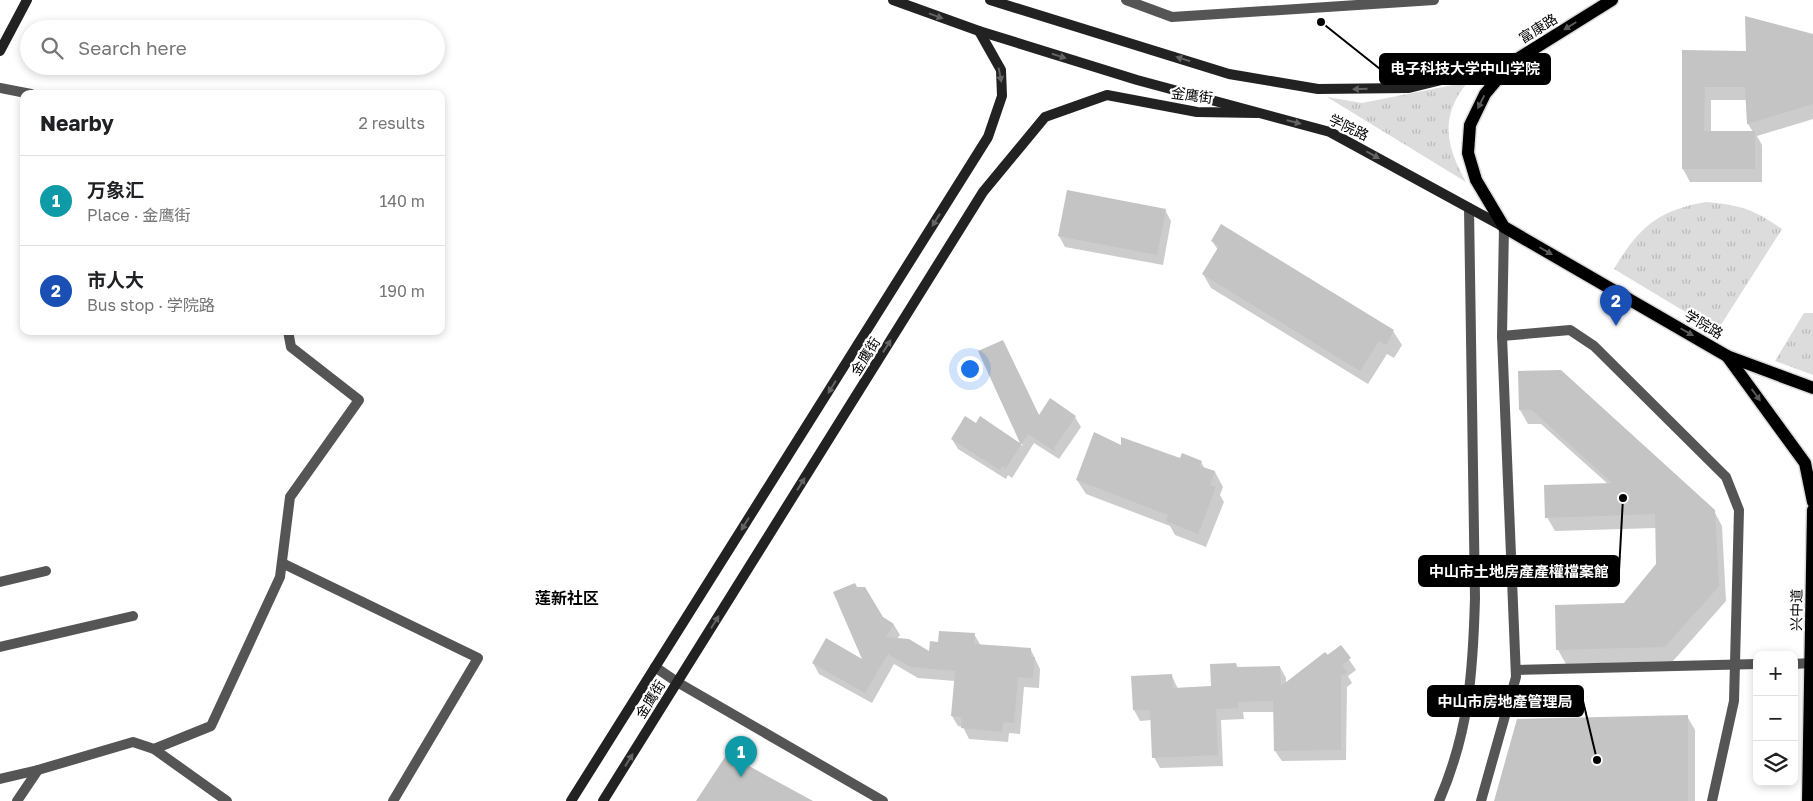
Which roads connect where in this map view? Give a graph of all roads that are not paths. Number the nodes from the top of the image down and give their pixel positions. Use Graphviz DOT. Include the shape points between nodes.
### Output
graph roads {
  1 [pos="27,0"];
  2 [pos="893,0"];
  3 [pos="990,0"];
  4 [pos="1126,0"];
  5 [pos="1434,0"];
  6 [pos="1612,0"];
  7 [pos="979,31"];
  8 [pos="0,51"];
  9 [pos="1510,63"];
  10 [pos="0,88"];
  11 [pos="20,92"];
  12 [pos="1257,113"];
  13 [pos="1469,208"];
  14 [pos="1504,227"];
  15 [pos="289,335"];
  16 [pos="1502,336"];
  17 [pos="1727,356"];
  18 [pos="1813,388"];
  19 [pos="1813,502"];
  20 [pos="1813,510"];
  21 [pos="282,562"];
  22 [pos="46,571"];
  23 [pos="0,582"];
  24 [pos="133,616"];
  25 [pos="0,647"];
  26 [pos="1810,663"];
  27 [pos="1753,664"];
  28 [pos="1798,664"];
  29 [pos="655,667"];
  30 [pos="1516,670"];
  31 [pos="677,682"];
  32 [pos="154,749"];
  33 [pos="38,770"];
  34 [pos="0,779"];
  35 [pos="17,801"];
  36 [pos="227,801"];
  37 [pos="393,801"];
  38 [pos="571,801"];
  39 [pos="603,801"];
  40 [pos="883,801"];
  41 [pos="1439,801"];
  42 [pos="1481,801"];
  43 [pos="1712,801"];
  44 [pos="1808,801"];
  1 -- 8 [label="street"];
  2 -- 7 [label="street, 学院路, one-way"];
  9 -- 3 [label="street, one-way" via="1409,88 1318,89 1229,74"];
  4 -- 5 [label="street" via="1172,17"];
  6 -- 9 [label="main road, 富康路, one-way"];
  7 -- 12 [label="street, 学院路, one-way"];
  7 -- 29 [label="street, 金鹰街, one-way" via="1001,70 1002,96 988,137"];
  9 -- 14 [label="main road, 富康路, one-way" via="1485,94 1470,125 1468,153 1476,180"];
  10 -- 11 [label="street"];
  12 -- 13 [label="street, 学院路, one-way" via="1330,132"];
  31 -- 12 [label="street, 金鹰街, one-way" via="983,192 1045,117 1107,94 1196,112"];
  13 -- 14 [label="street, 学院路"];
  13 -- 41 [label="street" via="1475,598 1473,659 1462,735"];
  14 -- 16 [label="street"];
  14 -- 17 [label="main road, 学院路, one-way"];
  15 -- 21 [label="street" via="292,347 359,400 290,497"];
  16 -- 30 [label="street"];
  16 -- 43 [label="street" via="1570,330 1594,346 1726,477 1739,510 1734,701"];
  17 -- 18 [label="main road"];
  17 -- 19 [label="main road, one-way" via="1805,462"];
  20 -- 26 [label="main road, 兴中道"];
  21 -- 32 [label="street" via="280,577 211,726"];
  21 -- 37 [label="street" via="478,658"];
  22 -- 23 [label="street"];
  24 -- 25 [label="street"];
  26 -- 28 [label="street"];
  26 -- 44 [label="main road, 兴中道"];
  27 -- 30 [label="street"];
  29 -- 31 [label="street"];
  29 -- 38 [label="street, 金鹰街"];
  30 -- 42 [label="street"];
  39 -- 31 [label="street, 金鹰街, one-way"];
  31 -- 40 [label="street"];
  32 -- 33 [label="street" via="133,742"];
  32 -- 36 [label="street"];
  33 -- 34 [label="street"];
  33 -- 35 [label="street"];
}
